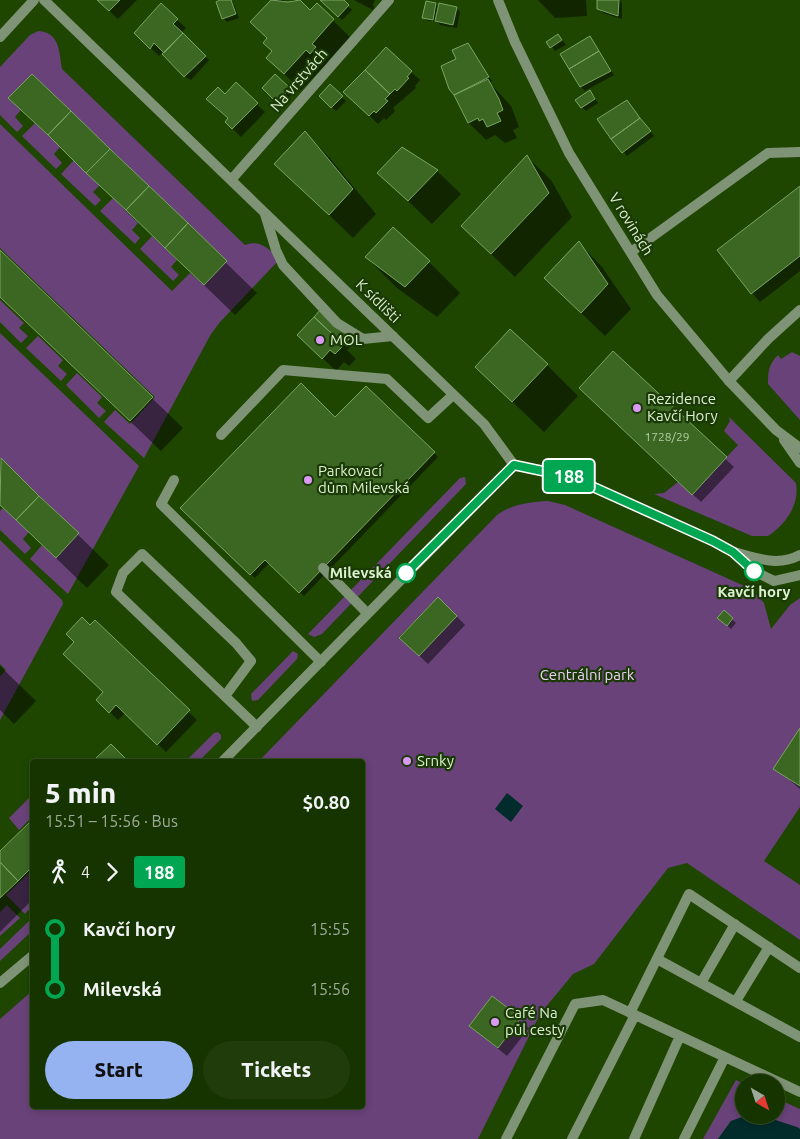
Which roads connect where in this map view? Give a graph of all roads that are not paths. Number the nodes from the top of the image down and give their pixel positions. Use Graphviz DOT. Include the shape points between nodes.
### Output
graph roads {
  1 [pos="34,0"];
  2 [pos="44,0"];
  3 [pos="389,0"];
  4 [pos="498,0"];
  5 [pos="0,37"];
  6 [pos="800,152"];
  7 [pos="231,180"];
  8 [pos="264,214"];
  9 [pos="631,252"];
  10 [pos="800,310"];
  11 [pos="394,336"];
  12 [pos="729,380"];
  13 [pos="453,395"];
  14 [pos="781,435"];
  15 [pos="220,436"];
  16 [pos="800,448"];
  17 [pos="800,463"];
  18 [pos="514,465"];
  19 [pos="174,480"];
  20 [pos="733,552"];
  21 [pos="800,555"];
  22 [pos="323,568"];
  23 [pos="800,576"];
  24 [pos="367,613"];
  25 [pos="321,662"];
  26 [pos="225,696"];
  27 [pos="257,727"];
  28 [pos="225,759"];
  29 [pos="735,924"];
  30 [pos="769,947"];
  31 [pos="30,958"];
  32 [pos="657,958"];
  33 [pos="800,968"];
  34 [pos="0,983"];
  35 [pos="702,983"];
  36 [pos="736,1001"];
  37 [pos="632,1014"];
  38 [pos="680,1036"];
  39 [pos="800,1036"];
  40 [pos="725,1057"];
  41 [pos="800,1092"];
  42 [pos="506,1139"];
  43 [pos="572,1139"];
  44 [pos="634,1139"];
  45 [pos="684,1139"];
  1 -- 5 [label="street"];
  2 -- 7 [label="street, K sídlišti"];
  3 -- 7 [label="street, Na vrstvách"];
  4 -- 9 [label="street, V rovinách" via="569,153"];
  6 -- 9 [label="street" via="768,153"];
  7 -- 8 [label="street, K sídlišti"];
  8 -- 11 [label="street, K sídlišti"];
  8 -- 11 [label="street" via="283,265 337,323 363,339"];
  9 -- 12 [label="street, V rovinách" via="657,295"];
  10 -- 12 [label="street"];
  11 -- 13 [label="street, K sídlišti"];
  12 -- 14 [label="street, V rovinách"];
  13 -- 15 [label="street" via="428,418 387,379 283,370"];
  13 -- 18 [label="street, K sídlišti" via="484,424"];
  14 -- 16 [label="street, V rovinách"];
  14 -- 17 [label="street, V rovinách"];
  18 -- 20 [label="street" via="571,477"];
  18 -- 24 [label="street"];
  19 -- 25 [label="street" via="161,504"];
  20 -- 21 [label="street" via="774,562"];
  20 -- 23 [label="street" via="754,571 774,581"];
  22 -- 24 [label="street"];
  24 -- 25 [label="street"];
  25 -- 27 [label="street"];
  26 -- 26 [label="street" via="116,592 123,573 142,554 251,661"];
  26 -- 27 [label="street"];
  27 -- 28 [label="street"];
  29 -- 30 [label="street"];
  29 -- 32 [label="street" via="689,894"];
  29 -- 35 [label="street"];
  30 -- 33 [label="street"];
  30 -- 36 [label="street"];
  31 -- 34 [label="street"];
  32 -- 35 [label="street"];
  32 -- 37 [label="street"];
  35 -- 36 [label="street"];
  36 -- 39 [label="street"];
  37 -- 38 [label="street"];
  37 -- 42 [label="street" via="603,1000 576,1004"];
  37 -- 43 [label="street"];
  38 -- 40 [label="street"];
  38 -- 44 [label="street"];
  40 -- 41 [label="street"];
  40 -- 45 [label="street"];
}
